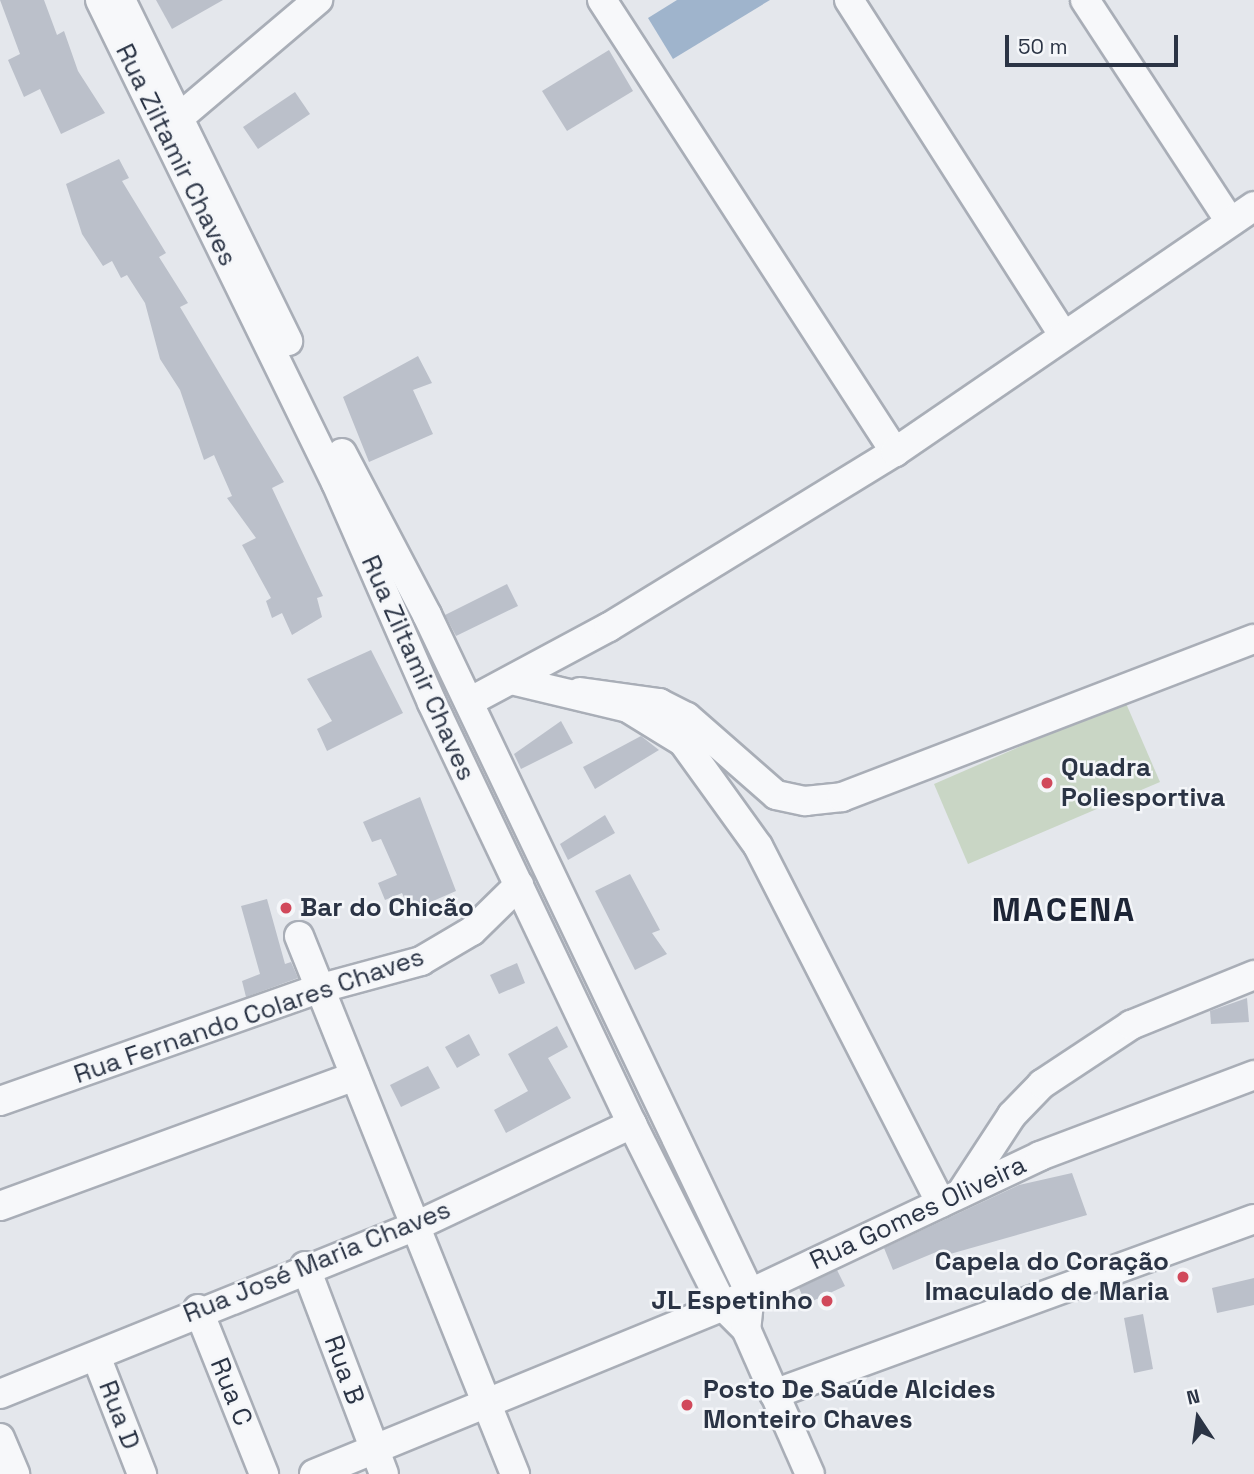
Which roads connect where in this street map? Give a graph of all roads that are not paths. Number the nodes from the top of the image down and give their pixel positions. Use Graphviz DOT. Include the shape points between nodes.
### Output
graph roads {
  1 [pos="100,0"];
  2 [pos="121,0"];
  3 [pos="318,0"];
  4 [pos="601,0"];
  5 [pos="849,0"];
  6 [pos="1084,0"];
  7 [pos="181,116"];
  8 [pos="1254,206"];
  9 [pos="1230,222"];
  10 [pos="224,230"];
  11 [pos="1063,334"];
  12 [pos="895,452"];
  13 [pos="427,615"];
  14 [pos="399,630"];
  15 [pos="1254,639"];
  16 [pos="515,681"];
  17 [pos="580,692"];
  18 [pos="468,702"];
  19 [pos="519,885"];
  20 [pos="299,936"];
  21 [pos="1254,975"];
  22 [pos="318,989"];
  23 [pos="1254,1075"];
  24 [pos="355,1076"];
  25 [pos="0,1101"];
  26 [pos="632,1124"];
  27 [pos="951,1198"];
  28 [pos="0,1206"];
  29 [pos="1254,1219"];
  30 [pos="416,1226"];
  31 [pos="306,1266"];
  32 [pos="750,1293"];
  33 [pos="723,1306"];
  34 [pos="198,1309"];
  35 [pos="746,1329"];
  36 [pos="96,1356"];
  37 [pos="0,1394"];
  38 [pos="774,1394"];
  39 [pos="486,1405"];
  40 [pos="0,1438"];
  41 [pos="378,1461"];
  42 [pos="15,1474"];
  43 [pos="142,1474"];
  44 [pos="264,1474"];
  45 [pos="314,1474"];
  46 [pos="515,1474"];
  47 [pos="810,1474"];
  1 -- 10 [label="street, Rua Ziltamir Chaves"];
  2 -- 7 [label="street, Rua Ziltamir Chaves"];
  3 -- 7 [label="street"];
  4 -- 12 [label="street"];
  5 -- 11 [label="street"];
  6 -- 9 [label="street"];
  7 -- 10 [label="street, Rua Ziltamir Chaves"];
  8 -- 9 [label="street"];
  9 -- 11 [label="street"];
  10 -- 13 [label="street, Rua Ziltamir Chaves"];
  10 -- 14 [label="street, Rua Ziltamir Chaves"];
  11 -- 12 [label="street"];
  12 -- 16 [label="street"];
  13 -- 14 [label="street"];
  13 -- 18 [label="street, Rua Ziltamir Chaves"];
  14 -- 19 [label="street, Rua Ziltamir Chaves"];
  15 -- 17 [label="street" via="842,797 805,800 776,794 687,717 659,703"];
  16 -- 17 [label="street"];
  16 -- 18 [label="street"];
  17 -- 27 [label="street" via="628,708 683,742 758,846"];
  18 -- 32 [label="street, Rua Ziltamir Chaves"];
  19 -- 22 [label="street, Rua Fernando Colares Chaves" via="472,931 421,961"];
  19 -- 26 [label="street, Rua Ziltamir Chaves"];
  20 -- 22 [label="street"];
  21 -- 27 [label="street" via="1131,1025 1042,1084 1012,1115"];
  22 -- 24 [label="street"];
  22 -- 25 [label="street, Rua Fernando Colares Chaves"];
  23 -- 27 [label="street, Rua Gomes Oliveira" via="1040,1156"];
  24 -- 28 [label="street"];
  24 -- 30 [label="street"];
  26 -- 30 [label="street, Rua José Maria Chaves"];
  26 -- 33 [label="street, Rua Ziltamir Chaves"];
  27 -- 32 [label="street, Rua Gomes Oliveira"];
  29 -- 38 [label="street"];
  30 -- 31 [label="street, Rua José Maria Chaves"];
  30 -- 39 [label="street"];
  31 -- 34 [label="street, Rua José Maria Chaves"];
  31 -- 41 [label="street, Rua B"];
  32 -- 33 [label="street, Rua Gomes Oliveira"];
  32 -- 35 [label="street, Rua Ziltamir Chaves"];
  33 -- 35 [label="street, Rua Ziltamir Chaves"];
  33 -- 39 [label="street, Rua Gomes Oliveira"];
  34 -- 36 [label="street, Rua José Maria Chaves"];
  34 -- 44 [label="street, Rua C"];
  35 -- 38 [label="street, Rua Ziltamir Chaves"];
  36 -- 37 [label="street, Rua José Maria Chaves"];
  36 -- 43 [label="street, Rua D"];
  38 -- 47 [label="street, Rua Ziltamir Chaves"];
  39 -- 41 [label="street, Rua Gomes Oliveira"];
  39 -- 46 [label="street"];
  40 -- 42 [label="street"];
  41 -- 45 [label="street, Rua Gomes Oliveira"];
}
